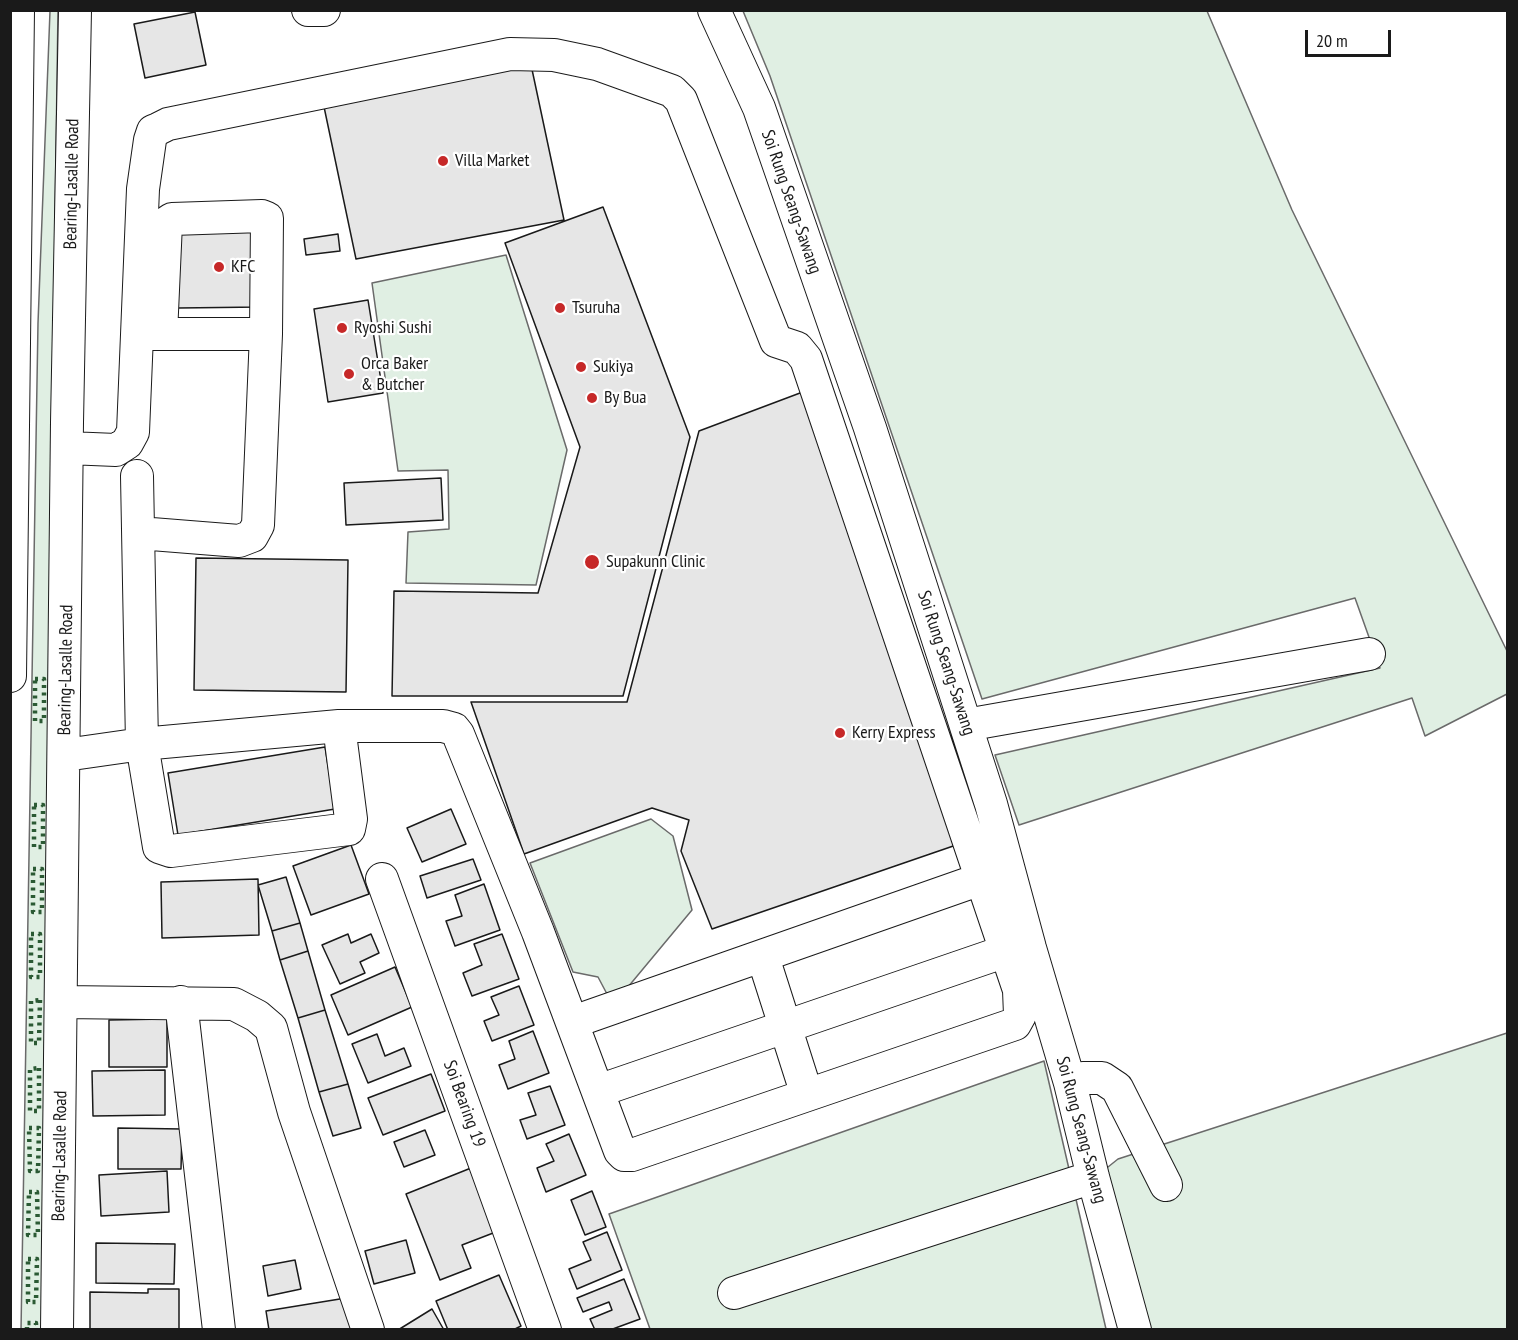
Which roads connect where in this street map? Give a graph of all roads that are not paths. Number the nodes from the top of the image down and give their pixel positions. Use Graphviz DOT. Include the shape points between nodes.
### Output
graph roads {
  1 [pos="18,10"];
  2 [pos="75,10"];
  3 [pos="308,10"];
  4 [pos="324,10"];
  5 [pos="714,10"];
  6 [pos="148,334"];
  7 [pos="266,334"];
  8 [pos="68,448"];
  9 [pos="137,476"];
  10 [pos="139,533"];
  11 [pos="1369,654"];
  12 [pos="10,676"];
  13 [pos="966,725"];
  14 [pos="339,726"];
  15 [pos="141,744"];
  16 [pos="65,755"];
  17 [pos="382,879"];
  18 [pos="981,879"];
  19 [pos="1006,951"];
  20 [pos="762,957"];
  21 [pos="62,1002"];
  22 [pos="181,1002"];
  23 [pos="573,1022"];
  24 [pos="784,1027"];
  25 [pos="1070,1083"];
  26 [pos="598,1091"];
  27 [pos="807,1095"];
  28 [pos="1093,1177"];
  29 [pos="1166,1185"];
  30 [pos="734,1293"];
  31 [pos="57,1329"];
  32 [pos="219,1329"];
  33 [pos="368,1329"];
  34 [pos="545,1329"];
  35 [pos="1135,1329"];
  1 -- 12 [label="street"];
  2 -- 8 [label="street, Bearing-Lasalle Road"];
  3 -- 4 [label="street"];
  5 -- 13 [label="street, Soi Rung Seang-Sawang" via="759,108 870,428"];
  6 -- 7 [label="street"];
  6 -- 7 [label="street" via="166,223 172,219 262,216 268,223"];
  6 -- 8 [label="street" via="133,432 127,442 116,450"];
  6 -- 18 [label="street" via="143,189 153,131 168,124 510,54 554,55 597,64 672,91 681,100 776,341 796,348 806,358"];
  7 -- 10 [label="street" via="258,525 252,536 239,541"];
  8 -- 16 [label="street, Bearing-Lasalle Road"];
  9 -- 10 [label="street"];
  10 -- 15 [label="street"];
  11 -- 13 [label="street"];
  13 -- 25 [label="street, Soi Rung Seang-Sawang"];
  14 -- 15 [label="street"];
  14 -- 15 [label="street" via="349,829 171,851 162,850 157,843"];
  14 -- 23 [label="street" via="443,726 458,734"];
  15 -- 16 [label="street"];
  16 -- 21 [label="street, Bearing-Lasalle Road"];
  17 -- 34 [label="street, Soi Bearing 19"];
  18 -- 19 [label="street"];
  18 -- 20 [label="street"];
  19 -- 24 [label="street"];
  19 -- 27 [label="street" via="1021,998 1022,1009 1015,1024"];
  20 -- 23 [label="street"];
  20 -- 24 [label="street"];
  21 -- 22 [label="street"];
  21 -- 31 [label="street, Bearing-Lasalle Road"];
  22 -- 32 [label="street"];
  22 -- 33 [label="street" via="234,1004 271,1028 294,1112"];
  23 -- 26 [label="street"];
  24 -- 26 [label="street"];
  24 -- 27 [label="street"];
  25 -- 28 [label="street, Soi Rung Seang-Sawang"];
  25 -- 29 [label="street" via="1102,1078 1117,1088"];
  26 -- 27 [label="street" via="620,1151 628,1156"];
  28 -- 30 [label="street"];
  28 -- 35 [label="street, Soi Rung Seang-Sawang"];
}
